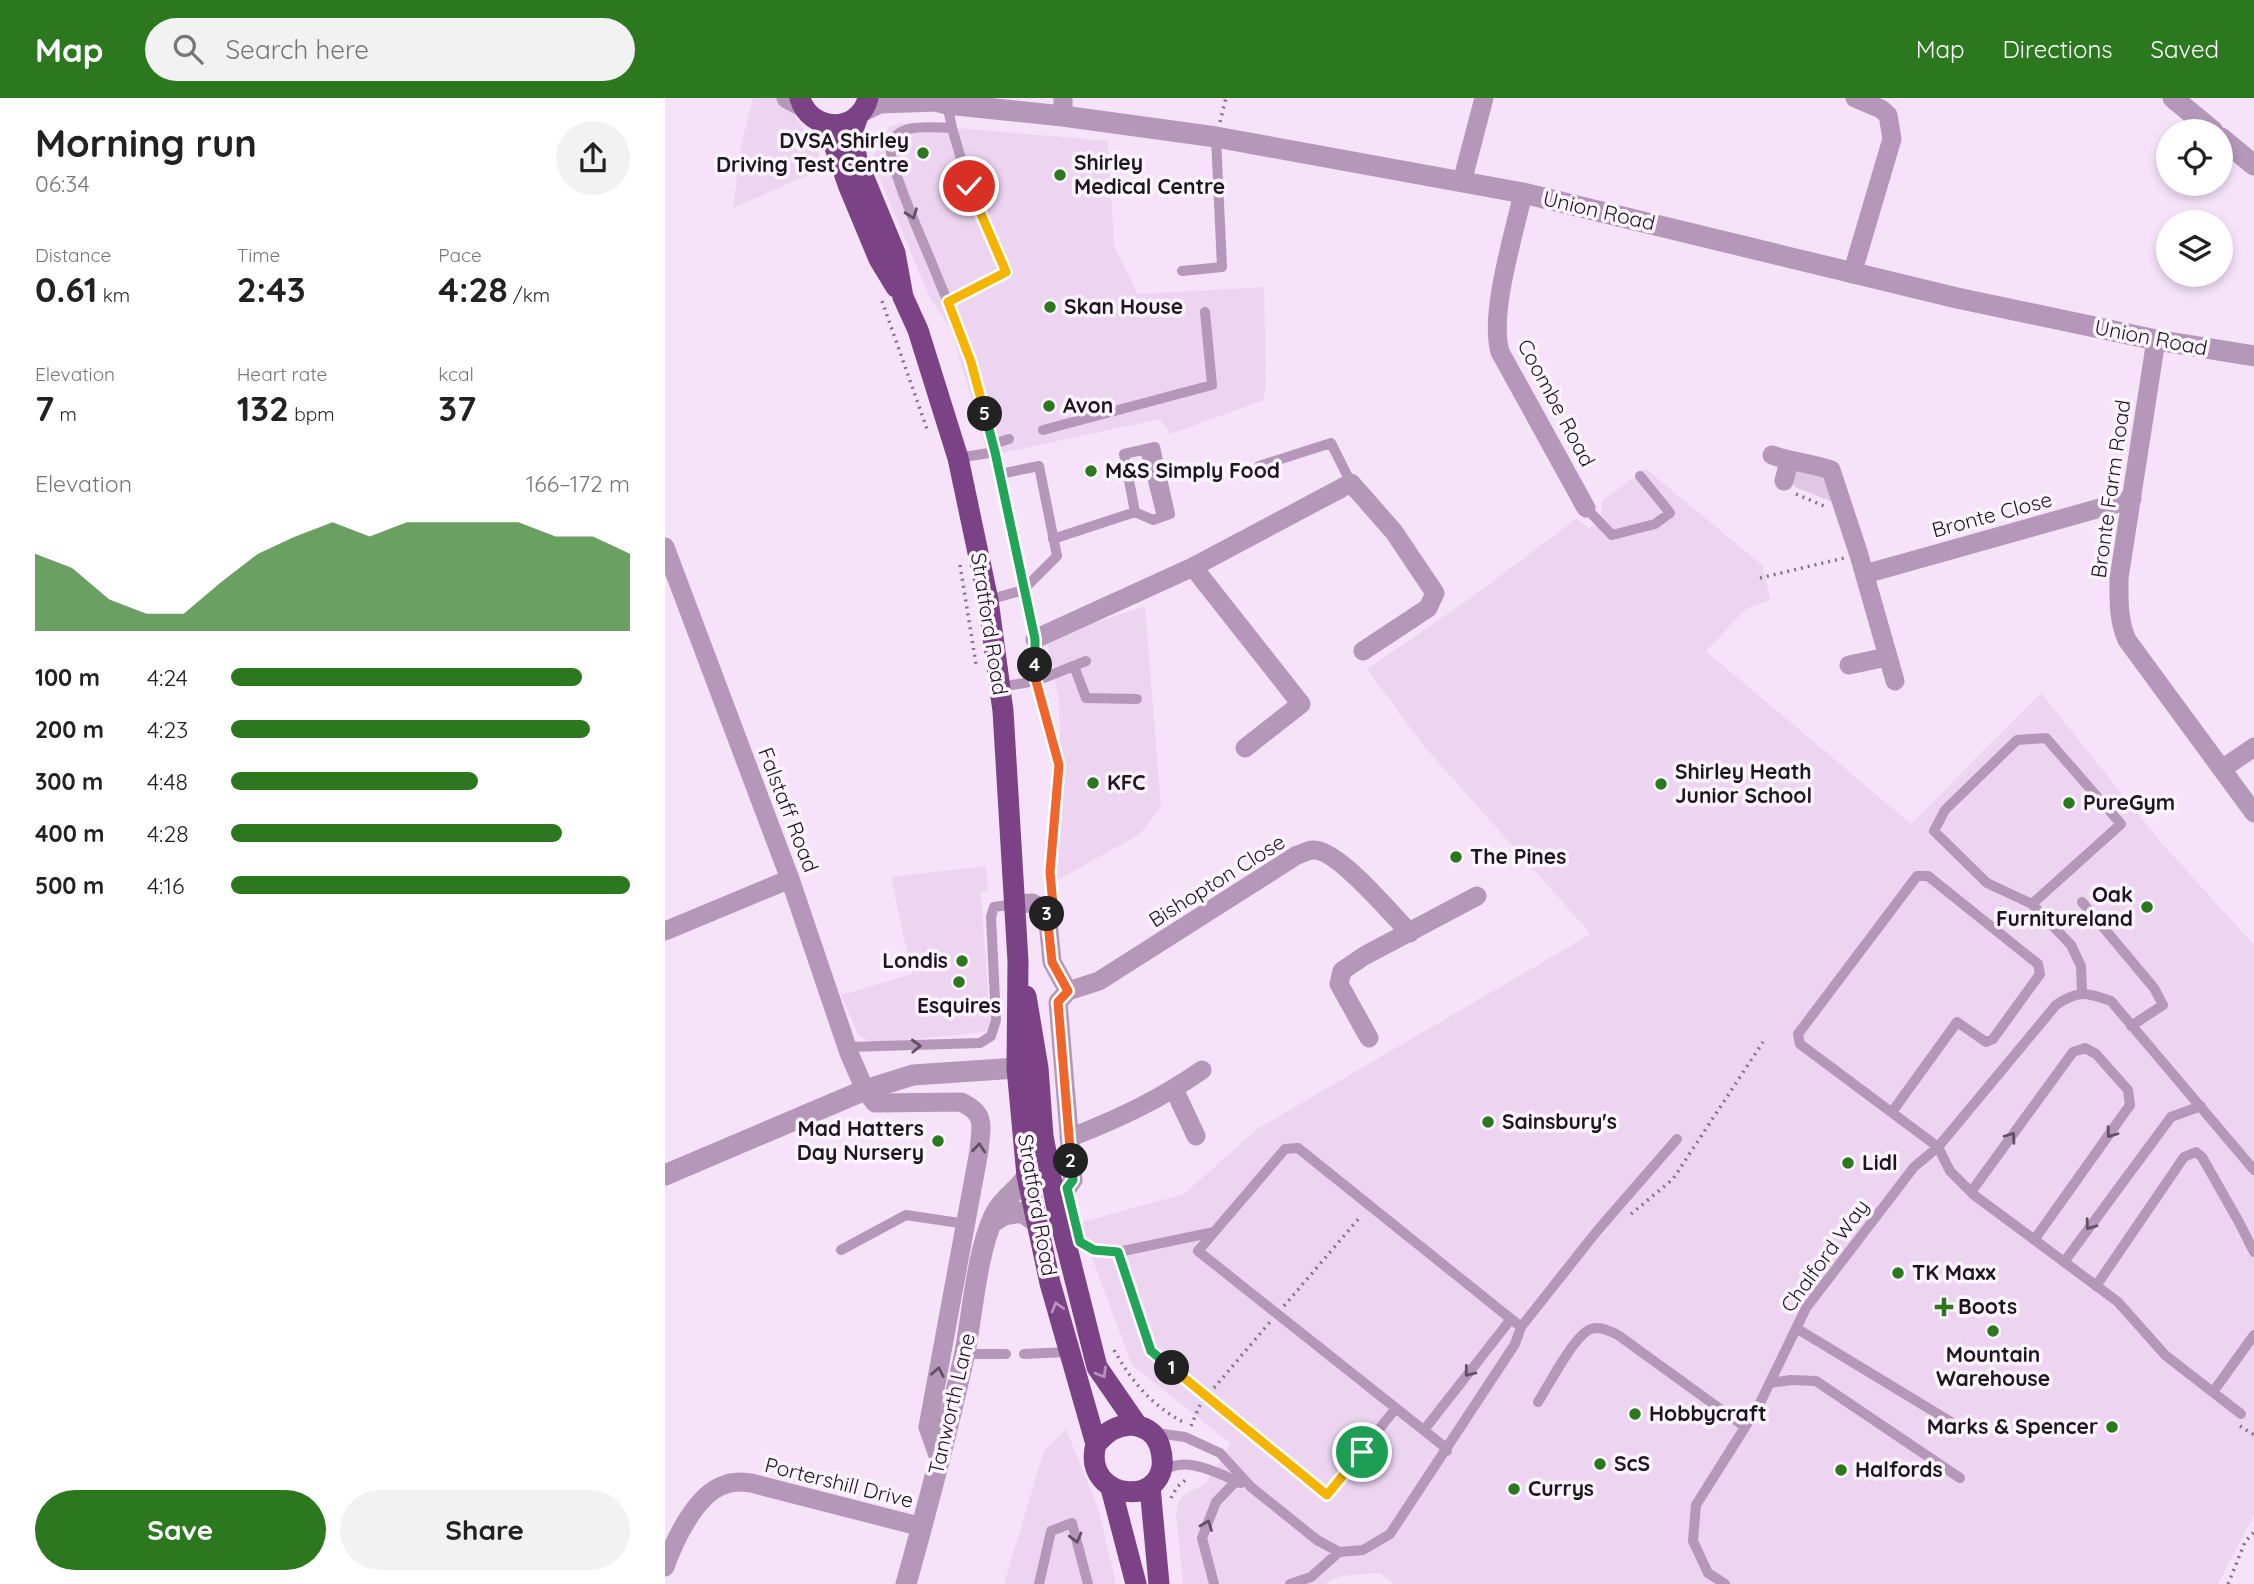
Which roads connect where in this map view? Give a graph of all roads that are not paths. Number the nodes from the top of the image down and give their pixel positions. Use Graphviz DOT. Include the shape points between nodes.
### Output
graph roads {
  1 [pos="1484,98"];
  2 [pos="1855,98"];
  3 [pos="2173,98"];
  4 [pos="796,101"];
  5 [pos="936,101"];
  6 [pos="1063,107"];
  7 [pos="863,108"];
  8 [pos="2198,119"];
  9 [pos="827,125"];
  10 [pos="952,128"];
  11 [pos="1216,137"];
  12 [pos="2233,148"];
  13 [pos="2254,165"];
  14 [pos="1462,182"];
  15 [pos="1523,193"];
  16 [pos="1182,271"];
  17 [pos="1852,274"];
  18 [pos="903,297"];
  19 [pos="948,302"];
  20 [pos="1205,312"];
  21 [pos="2155,340"];
  22 [pos="2254,356"];
  23 [pos="1044,430"];
  24 [pos="1009,439"];
  25 [pos="994,448"];
  26 [pos="958,458"];
  27 [pos="1259,466"];
  28 [pos="1000,474"];
  29 [pos="1640,476"];
  30 [pos="1784,481"];
  31 [pos="1351,483"];
  32 [pos="2132,499"];
  33 [pos="1586,508"];
  34 [pos="1135,512"];
  35 [pos="1053,539"];
  36 [pos="665,547"];
  37 [pos="1862,564"];
  38 [pos="1193,567"];
  39 [pos="1023,590"];
  40 [pos="988,600"];
  41 [pos="1035,639"];
  42 [pos="1363,651"];
  43 [pos="1887,657"];
  44 [pos="1086,661"];
  45 [pos="1849,664"];
  46 [pos="1074,666"];
  47 [pos="1036,681"];
  48 [pos="1895,681"];
  49 [pos="999,687"];
  50 [pos="1137,699"];
  51 [pos="2254,747"];
  52 [pos="1245,748"];
  53 [pos="2222,769"];
  54 [pos="2254,813"];
  55 [pos="790,879"];
  56 [pos="1477,896"];
  57 [pos="2082,902"];
  58 [pos="1015,904"];
  59 [pos="2032,904"];
  60 [pos="665,930"];
  61 [pos="1410,933"];
  62 [pos="1068,991"];
  63 [pos="2082,993"];
  64 [pos="2131,1026"];
  65 [pos="1369,1038"];
  66 [pos="848,1047"];
  67 [pos="1028,1068"];
  68 [pos="1202,1070"];
  69 [pos="1174,1089"];
  70 [pos="865,1090"];
  71 [pos="2200,1106"];
  72 [pos="1892,1112"];
  73 [pos="1196,1136"];
  74 [pos="1069,1138"];
  75 [pos="1677,1139"];
  76 [pos="1938,1147"];
  77 [pos="2254,1170"];
  78 [pos="665,1175"];
  79 [pos="1027,1176"];
  80 [pos="1971,1192"];
  81 [pos="1056,1204"];
  82 [pos="1036,1222"];
  83 [pos="991,1223"];
  84 [pos="965,1224"];
  85 [pos="1215,1232"];
  86 [pos="2034,1240"];
  87 [pos="841,1250"];
  88 [pos="2254,1252"];
  89 [pos="2064,1262"];
  90 [pos="2096,1286"];
  91 [pos="1511,1319"];
  92 [pos="1521,1327"];
  93 [pos="1796,1328"];
  94 [pos="2254,1335"];
  95 [pos="1069,1352"];
  96 [pos="1006,1353"];
  97 [pos="964,1354"];
  98 [pos="1024,1354"];
  99 [pos="1770,1383"];
  100 [pos="2213,1392"];
  101 [pos="1538,1402"];
  102 [pos="1396,1408"];
  103 [pos="2242,1414"];
  104 [pos="1745,1427"];
  105 [pos="1144,1429"];
  106 [pos="1424,1430"];
  107 [pos="1966,1431"];
  108 [pos="1096,1444"];
  109 [pos="1447,1451"];
  110 [pos="940,1461"];
  111 [pos="1238,1478"];
  112 [pos="1960,1478"];
  113 [pos="1154,1483"];
  114 [pos="1111,1488"];
  115 [pos="922,1527"];
  116 [pos="1339,1552"];
  117 [pos="665,1567"];
  118 [pos="906,1584"];
  119 [pos="1039,1584"];
  120 [pos="1088,1584"];
  121 [pos="1136,1584"];
  122 [pos="1159,1584"];
  123 [pos="1214,1584"];
  124 [pos="1290,1584"];
  125 [pos="1725,1584"];
  1 -- 14 [label="street"];
  2 -- 17 [label="street" via="1888,115 1892,139"];
  3 -- 8 [label="street"];
  4 -- 9 [label="highway"];
  5 -- 6 [label="street, Union Road"];
  5 -- 7 [label="street, Union Road"];
  5 -- 10 [label="lane"];
  6 -- 11 [label="street, Union Road"];
  7 -- 9 [label="highway" via="839,125"];
  7 -- 18 [label="highway, Stratford Road" via="853,130 857,160 895,253"];
  9 -- 18 [label="highway, Stratford Road" via="879,259"];
  10 -- 19 [label="lane" via="969,186 1006,272"];
  10 -- 19 [label="lane, one-way" via="903,129 890,147"];
  11 -- 14 [label="street, Union Road"];
  11 -- 16 [label="lane" via="1222,267"];
  12 -- 13 [label="street"];
  14 -- 15 [label="street, Union Road"];
  15 -- 17 [label="street, Union Road"];
  15 -- 33 [label="street, Coombe Road" via="1498,311 1497,340"];
  17 -- 21 [label="street, Union Road"];
  18 -- 26 [label="highway, Stratford Road" via="918,330"];
  19 -- 25 [label="lane" via="971,362"];
  20 -- 23 [label="lane" via="1212,385"];
  21 -- 22 [label="street, Union Road"];
  21 -- 32 [label="street, Bronte Farm Road"];
  24 -- 25 [label="lane"];
  25 -- 26 [label="lane"];
  25 -- 28 [label="lane"];
  26 -- 40 [label="highway, Stratford Road"];
  27 -- 31 [label="lane" via="1331,443"];
  28 -- 35 [label="lane" via="1039,466"];
  28 -- 39 [label="lane"];
  29 -- 33 [label="lane" via="1670,513 1655,524 1612,535"];
  30 -- 37 [label="street" via="1780,458 1831,470"];
  31 -- 38 [label="street"];
  31 -- 42 [label="street" via="1394,532 1435,593 1428,608"];
  32 -- 37 [label="street, Bronte Close"];
  32 -- 53 [label="street, Bronte Farm Road" via="2119,578 2122,627"];
  34 -- 34 [label="lane" via="1124,454 1155,447 1170,514 1153,520"];
  34 -- 35 [label="lane"];
  35 -- 39 [label="lane" via="1057,556"];
  36 -- 55 [label="street, Falstaff Road"];
  37 -- 43 [label="street"];
  38 -- 41 [label="street"];
  38 -- 52 [label="street" via="1301,704"];
  39 -- 40 [label="lane"];
  39 -- 41 [label="lane"];
  40 -- 49 [label="highway, Stratford Road"];
  41 -- 47 [label="lane"];
  43 -- 45 [label="street"];
  43 -- 48 [label="street"];
  44 -- 46 [label="lane"];
  46 -- 47 [label="lane"];
  46 -- 50 [label="lane" via="1086,698"];
  47 -- 49 [label="lane"];
  49 -- 58 [label="highway, Stratford Road"];
  51 -- 53 [label="street"];
  53 -- 54 [label="street, Bronte Farm Road"];
  55 -- 60 [label="street"];
  55 -- 66 [label="street, Falstaff Road"];
  56 -- 61 [label="street"];
  57 -- 64 [label="lane" via="2163,1005"];
  58 -- 62 [label="street" via="1032,903 1047,911 1052,962"];
  66 -- 58 [label="lane, one-way" via="980,1043 991,1036 996,1020 991,916 994,907"];
  58 -- 67 [label="highway, Stratford Road"];
  59 -- 59 [label="lane" via="1987,883 1934,831 1945,810 2017,740 2046,738 2121,824"];
  59 -- 63 [label="lane" via="2071,945 2081,965"];
  61 -- 62 [label="street, Bishopton Close" via="1344,865 1314,849 1297,855 1099,981"];
  61 -- 65 [label="street" via="1342,971 1339,984"];
  62 -- 74 [label="street" via="1058,1002"];
  63 -- 64 [label="lane" via="2111,1002"];
  63 -- 76 [label="lane, Chalford Way" via="2056,1005"];
  64 -- 71 [label="lane"];
  66 -- 70 [label="street, Falstaff Road"];
  67 -- 70 [label="street" via="912,1075"];
  67 -- 79 [label="highway, Stratford Road"];
  67 -- 81 [label="highway, Stratford Road"];
  68 -- 69 [label="street"];
  69 -- 73 [label="street"];
  69 -- 74 [label="street" via="1125,1116"];
  70 -- 78 [label="street"];
  84 -- 70 [label="street, one-way" via="979,1151 981,1119 974,1108 961,1102 875,1103"];
  71 -- 77 [label="lane"];
  71 -- 89 [label="lane, one-way" via="2171,1117"];
  72 -- 72 [label="lane" via="1800,1044 1798,1034 1917,876 1928,876 2038,964 2040,974 1993,1039 1986,1042 1957,1022"];
  72 -- 76 [label="lane"];
  74 -- 81 [label="street" via="1073,1180"];
  75 -- 92 [label="lane"];
  76 -- 80 [label="lane" via="1951,1171"];
  76 -- 93 [label="lane, Chalford Way" via="1914,1167 1806,1308"];
  79 -- 82 [label="highway, Stratford Road"];
  79 -- 83 [label="street, Tanworth Lane" via="999,1206"];
  80 -- 86 [label="lane"];
  80 -- 86 [label="lane, one-way" via="2073,1052 2085,1048 2096,1054 2128,1090 2130,1105"];
  81 -- 105 [label="highway, Stratford Road, one-way" via="1097,1367"];
  82 -- 83 [label="street" via="1022,1212"];
  95 -- 82 [label="highway, Stratford Road, one-way"];
  83 -- 97 [label="street, Tanworth Lane"];
  84 -- 87 [label="lane" via="906,1215"];
  110 -- 84 [label="street, one-way" via="928,1427"];
  85 -- 91 [label="lane" via="1286,1149 1298,1148"];
  85 -- 102 [label="lane" via="1198,1251"];
  85 -- 102 [label="lane" via="1118,1252 1151,1351 1327,1495"];
  86 -- 89 [label="lane"];
  88 -- 90 [label="lane" via="2196,1152 2185,1157"];
  89 -- 90 [label="lane"];
  90 -- 100 [label="lane" via="2117,1302 2165,1355"];
  91 -- 92 [label="lane"];
  91 -- 106 [label="lane, one-way"];
  92 -- 109 [label="lane" via="1515,1344"];
  93 -- 99 [label="lane, Chalford Way"];
  93 -- 107 [label="lane"];
  94 -- 100 [label="lane"];
  95 -- 98 [label="lane"];
  95 -- 108 [label="highway, Stratford Road"];
  96 -- 97 [label="lane"];
  97 -- 110 [label="street, Tanworth Lane"];
  99 -- 104 [label="lane, Chalford Way"];
  99 -- 112 [label="lane" via="1816,1381"];
  100 -- 103 [label="lane"];
  101 -- 104 [label="lane" via="1580,1336 1604,1328"];
  102 -- 106 [label="lane"];
  104 -- 125 [label="lane, Chalford Way" via="1696,1505 1693,1541 1709,1573"];
  105 -- 108 [label="highway" via="1122,1425"];
  105 -- 111 [label="lane" via="1205,1445 1220,1453"];
  105 -- 113 [label="highway, Stratford Road" via="1159,1443 1162,1455"];
  106 -- 109 [label="lane"];
  108 -- 114 [label="highway, Stratford Road" via="1095,1464"];
  109 -- 116 [label="lane" via="1390,1534 1363,1550"];
  110 -- 115 [label="street, Tanworth Lane"];
  111 -- 113 [label="lane" via="1190,1463 1166,1469"];
  111 -- 116 [label="lane"];
  123 -- 111 [label="lane, one-way" via="1202,1538 1216,1502"];
  113 -- 114 [label="highway" via="1140,1492"];
  113 -- 122 [label="highway, Stratford Road"];
  114 -- 121 [label="highway, Stratford Road"];
  115 -- 117 [label="street, Portershill Drive" via="735,1482 721,1485 703,1499 676,1536"];
  115 -- 118 [label="street, Tanworth Lane"];
  116 -- 124 [label="lane" via="1311,1577"];
  119 -- 120 [label="lane, one-way" via="1051,1531 1072,1522"];
}
